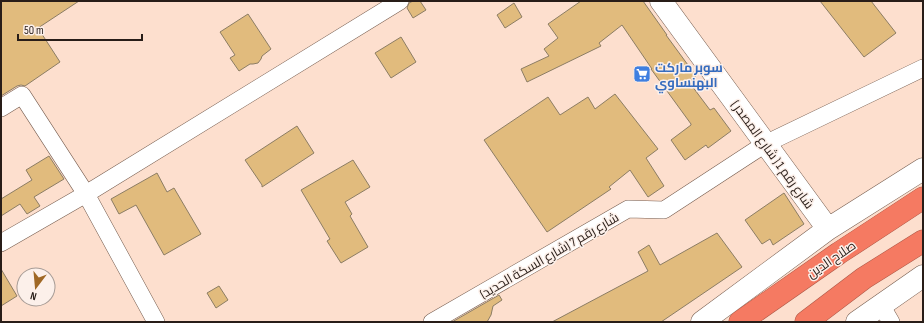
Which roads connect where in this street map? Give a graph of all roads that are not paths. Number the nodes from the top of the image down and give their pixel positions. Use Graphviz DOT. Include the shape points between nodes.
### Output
graph roads {
  1 [pos="400,1"];
  2 [pos="661,1"];
  3 [pos="923,68"];
  4 [pos="1,108"];
  5 [pos="765,144"];
  6 [pos="923,169"];
  7 [pos="86,194"];
  8 [pos="923,198"];
  9 [pos="828,229"];
  10 [pos="923,241"];
  11 [pos="1,243"];
  12 [pos="923,276"];
  13 [pos="886,313"];
  14 [pos="156,322"];
  15 [pos="432,322"];
  16 [pos="702,322"];
  17 [pos="740,322"];
  18 [pos="806,322"];
  19 [pos="857,322"];
  1 -- 7 [label="street"];
  2 -- 5 [label="street, شارع رقم 1 ( شارع المصدر )"];
  3 -- 5 [label="street, شارع رقم 7 (شارع السكة الحديد)"];
  4 -- 7 [label="street" via="22,95"];
  5 -- 9 [label="street, شارع رقم 1 ( شارع المصدر )"];
  5 -- 15 [label="street, شارع رقم 7 (شارع السكة الحديد)" via="664,210 628,210"];
  6 -- 9 [label="street"];
  7 -- 11 [label="street"];
  7 -- 14 [label="street"];
  8 -- 17 [label="highway, صلاح الدين"];
  9 -- 16 [label="street"];
  10 -- 18 [label="highway" via="864,278"];
  12 -- 13 [label="street"];
  13 -- 19 [label="street"];
}
